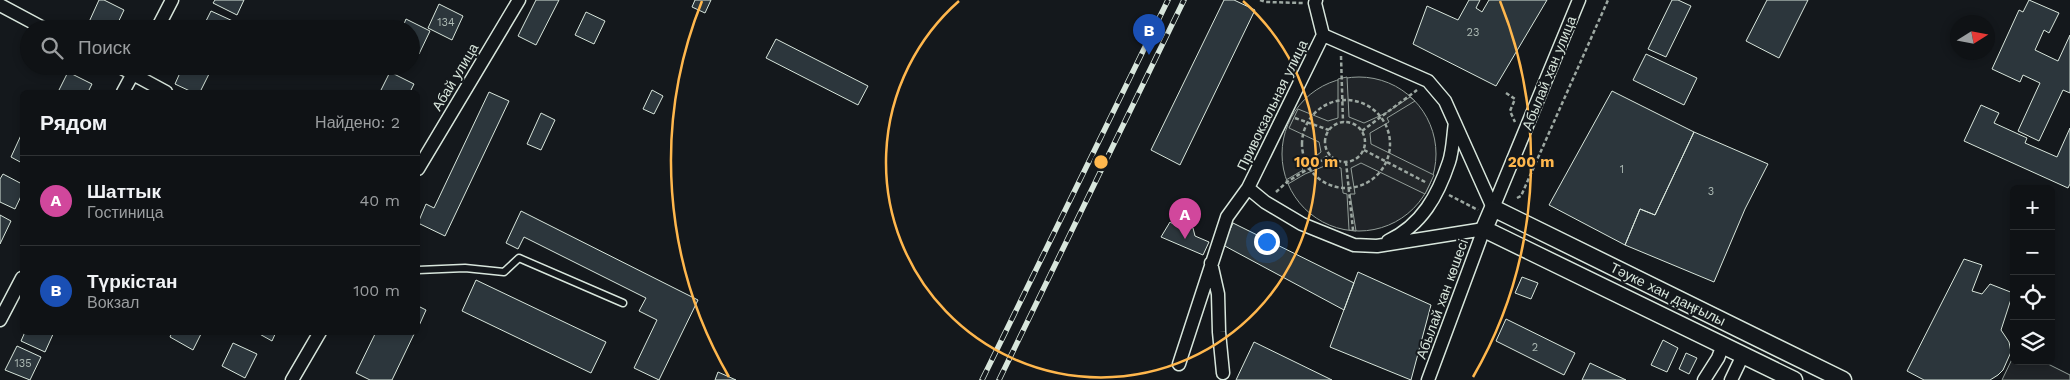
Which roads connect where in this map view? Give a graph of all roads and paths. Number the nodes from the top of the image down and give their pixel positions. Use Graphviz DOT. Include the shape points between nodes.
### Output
graph roads {
  1 [pos="172,0"];
  2 [pos="518,0"];
  3 [pos="1260,0"];
  4 [pos="1578,0"];
  5 [pos="1608,0"];
  6 [pos="1315,2"];
  7 [pos="0,5"];
  8 [pos="28,20"];
  9 [pos="162,20"];
  10 [pos="1323,35"];
  11 [pos="1340,42"];
  12 [pos="132,75"];
  13 [pos="142,75"];
  14 [pos="1428,81"];
  15 [pos="124,90"];
  16 [pos="163,90"];
  17 [pos="1343,100"];
  18 [pos="1294,117"];
  19 [pos="1381,117"];
  20 [pos="1308,122"];
  21 [pos="1343,122"];
  22 [pos="1454,122"];
  23 [pos="1329,130"];
  24 [pos="1362,131"];
  25 [pos="1330,155"];
  26 [pos="1346,162"];
  27 [pos="420,166"];
  28 [pos="1309,169"];
  29 [pos="1248,188"];
  30 [pos="1348,189"];
  31 [pos="1517,198"];
  32 [pos="1265,202"];
  33 [pos="1493,208"];
  34 [pos="1484,229"];
  35 [pos="1354,245"];
  36 [pos="1377,246"];
  37 [pos="1211,262"];
  38 [pos="420,270"];
  39 [pos="20,282"];
  40 [pos="623,303"];
  41 [pos="0,320"];
  42 [pos="318,335"];
  43 [pos="1723,345"];
  44 [pos="1743,355"];
  45 [pos="1179,364"];
  46 [pos="1223,373"];
  47 [pos="292,380"];
  48 [pos="1428,380"];
  49 [pos="1704,380"];
  50 [pos="1731,380"];
  51 [pos="1794,380"];
  52 [pos="1843,380"];
  1 -- 9 [label="street"];
  2 -- 27 [label="street, Абай улица"];
  3 -- 6 [label="path"];
  4 -- 33 [label="street, Абылай хан улица"];
  5 -- 31 [label="path"];
  6 -- 10 [label="street, Привокзальная улица"];
  7 -- 8 [label="street"];
  10 -- 11 [label="street, Привокзальная улица"];
  10 -- 29 [label="street, Привокзальная улица"];
  11 -- 14 [label="street, Привокзальная улица"];
  11 -- 17 [label="path"];
  12 -- 15 [label="street"];
  13 -- 16 [label="street"];
  14 -- 19 [label="path"];
  14 -- 22 [label="street, Привокзальная улица" via="1445,101"];
  17 -- 19 [label="path" via="1360,102"];
  17 -- 20 [label="path" via="1324,106"];
  17 -- 21 [label="path"];
  18 -- 20 [label="path"];
  19 -- 24 [label="path"];
  19 -- 30 [label="path" via="1390,138 1387,162 1373,180"];
  20 -- 23 [label="path"];
  20 -- 28 [label="path" via="1302,135 1302,150"];
  21 -- 23 [label="path"];
  21 -- 24 [label="path" via="1353,123"];
  22 -- 33 [label="street, Привокзальная улица"];
  22 -- 36 [label="street, Привокзальная улица" via="1450,160 1424,214 1400,235"];
  23 -- 25 [label="path" via="1325,143"];
  24 -- 26 [label="path" via="1364,150 1355,160"];
  25 -- 26 [label="path"];
  25 -- 28 [label="path"];
  26 -- 30 [label="path"];
  28 -- 30 [label="path" via="1330,186"];
  28 -- 32 [label="path" via="1287,182"];
  29 -- 32 [label="street, Привокзальная улица"];
  29 -- 37 [label="street, Привокзальная улица" via="1227,217"];
  30 -- 35 [label="path"];
  32 -- 35 [label="street, Привокзальная улица" via="1302,224"];
  33 -- 34 [label="street, Абылай хан улица"];
  33 -- 52 [label="street, Тәуке хан даңғылы"];
  34 -- 36 [label="street, Привокзальная улица"];
  34 -- 43 [label="street, Тәуке хан даңғылы"];
  34 -- 48 [label="street, Абылай хан көшесі"];
  35 -- 36 [label="street, Привокзальная улица"];
  37 -- 45 [label="street, Привокзальная улица"];
  37 -- 46 [label="street" via="1218,294"];
  38 -- 40 [label="lane" via="465,268 504,272 519,258"];
  39 -- 41 [label="street"];
  42 -- 47 [label="street"];
  43 -- 44 [label="street, Тәуке хан даңғылы"];
  43 -- 49 [label="street"];
  44 -- 50 [label="street"];
  44 -- 51 [label="street, Тәуке хан даңғылы"];
}
